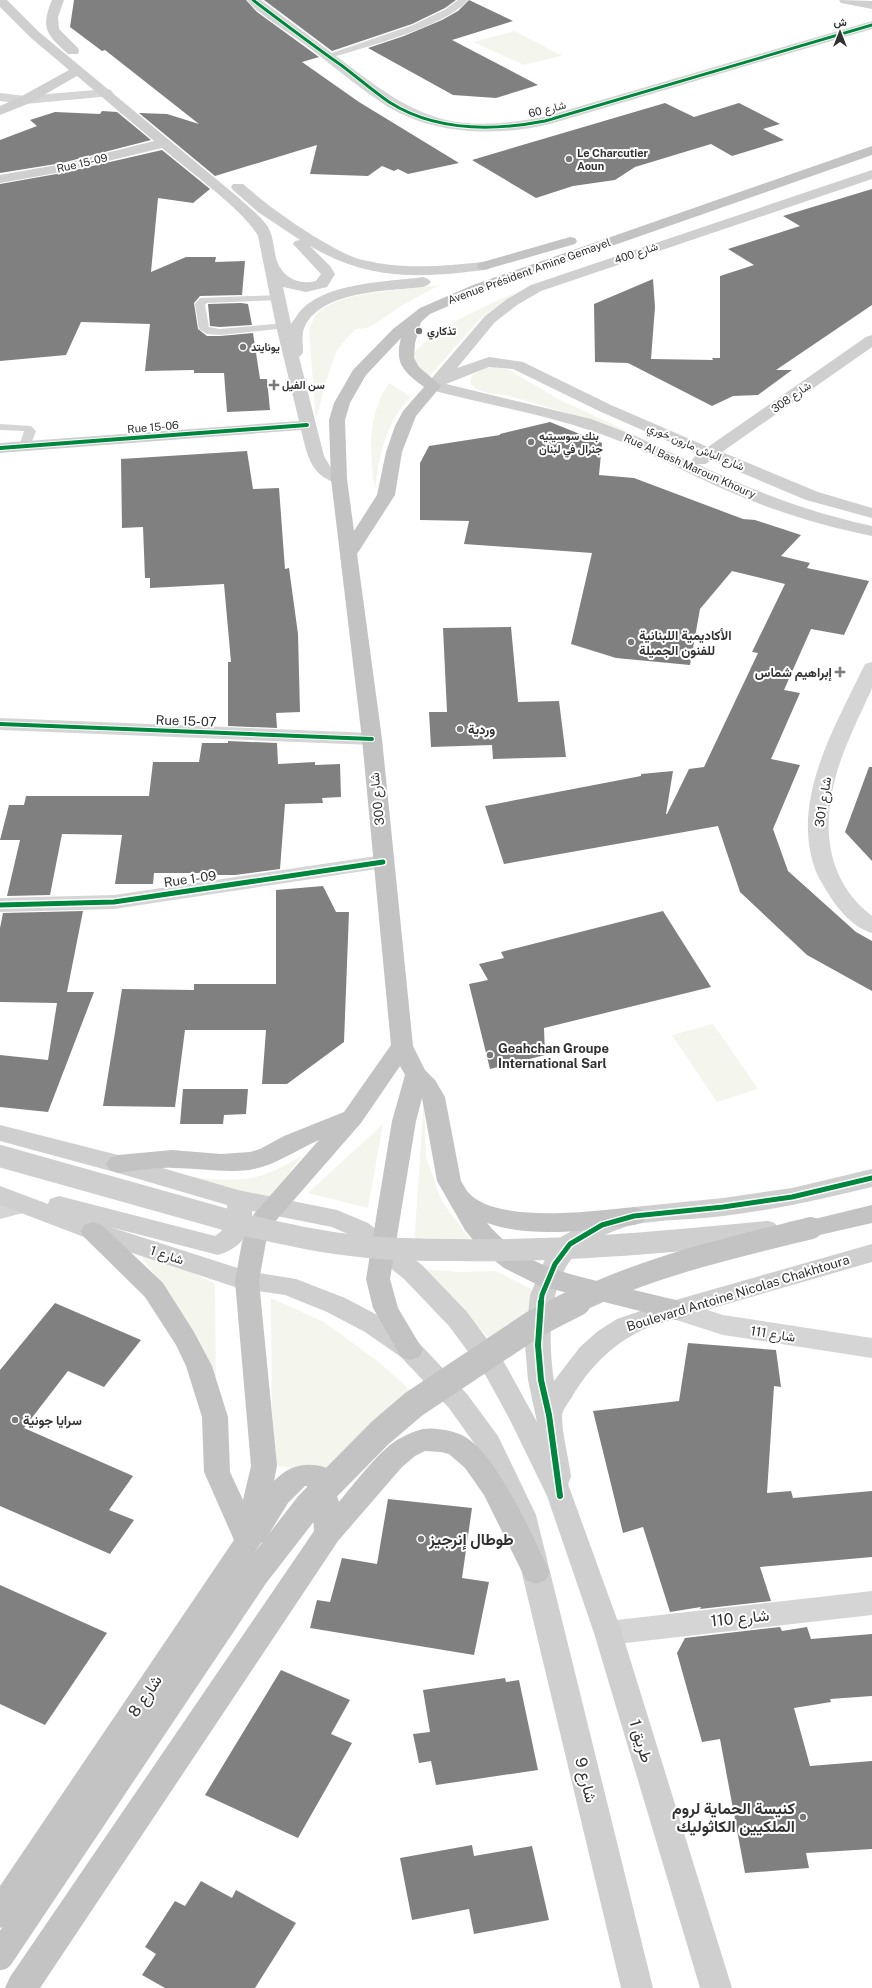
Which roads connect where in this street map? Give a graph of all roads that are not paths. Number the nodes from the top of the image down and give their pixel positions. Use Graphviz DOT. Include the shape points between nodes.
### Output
graph roads {
  1 [pos="58,0"];
  2 [pos="253,0"];
  3 [pos="464,0"];
  4 [pos="845,0"];
  5 [pos="1,2"];
  6 [pos="872,5"];
  7 [pos="872,25"];
  8 [pos="327,56"];
  9 [pos="76,71"];
  10 [pos="106,93"];
  11 [pos="0,97"];
  12 [pos="25,100"];
  13 [pos="0,111"];
  14 [pos="163,143"];
  15 [pos="872,150"];
  16 [pos="872,154"];
  17 [pos="856,156"];
  18 [pos="872,174"];
  19 [pos="0,179"];
  20 [pos="690,214"];
  21 [pos="276,218"];
  22 [pos="484,266"];
  23 [pos="272,267"];
  24 [pos="278,298"];
  25 [pos="414,319"];
  26 [pos="284,326"];
  27 [pos="872,340"];
  28 [pos="294,369"];
  29 [pos="435,384"];
  30 [pos="307,425"];
  31 [pos="0,427"];
  32 [pos="25,447"];
  33 [pos="0,448"];
  34 [pos="709,453"];
  35 [pos="688,467"];
  36 [pos="339,479"];
  37 [pos="872,513"];
  38 [pos="872,531"];
  39 [pos="349,553"];
  40 [pos="872,668"];
  41 [pos="0,724"];
  42 [pos="372,739"];
  43 [pos="383,862"];
  44 [pos="0,905"];
  45 [pos="872,926"];
  46 [pos="402,1046"];
  47 [pos="416,1075"];
  48 [pos="353,1117"];
  49 [pos="0,1133"];
  50 [pos="0,1156"];
  51 [pos="118,1164"];
  52 [pos="872,1178"];
  53 [pos="0,1190"];
  54 [pos="0,1195"];
  55 [pos="458,1197"];
  56 [pos="238,1199"];
  57 [pos="11,1207"];
  58 [pos="275,1207"];
  59 [pos="872,1214"];
  60 [pos="634,1216"];
  61 [pos="811,1228"];
  62 [pos="93,1231"];
  63 [pos="383,1248"];
  64 [pos="872,1253"];
  65 [pos="549,1279"];
  66 [pos="247,1281"];
  67 [pos="676,1310"];
  68 [pos="872,1348"];
  69 [pos="410,1350"];
  70 [pos="549,1414"];
  71 [pos="560,1496"];
  72 [pos="328,1533"];
  73 [pos="244,1548"];
  74 [pos="536,1572"];
  75 [pos="872,1603"];
  76 [pos="608,1633"];
  77 [pos="0,1914"];
  78 [pos="0,1956"];
  79 [pos="21,1988"];
  80 [pos="637,1988"];
  81 [pos="716,1988"];
  1 -- 21 [label="main road" via="50,24 54,32 91,68"];
  2 -- 8 [label="street, شارع 60"];
  3 -- 8 [label="lane" via="430,20 401,32"];
  4 -- 6 [label="main road"];
  5 -- 9 [label="main road"];
  7 -- 8 [label="street, شارع 60" via="566,115 523,126 501,128 455,126 403,109"];
  9 -- 10 [label="main road"];
  9 -- 12 [label="main road"];
  10 -- 12 [label="street"];
  10 -- 14 [label="main road"];
  11 -- 12 [label="street"];
  12 -- 13 [label="main road"];
  14 -- 19 [label="main road, Rue 15-09" via="88,162"];
  14 -- 23 [label="main road" via="234,201 261,228"];
  15 -- 17 [label="highway, Avenue Président Amine Gemayel"];
  16 -- 17 [label="highway"];
  17 -- 20 [label="highway, Avenue Président Amine Gemayel"];
  18 -- 29 [label="main road, شارع 400" via="536,288 490,319"];
  20 -- 22 [label="highway" via="629,226"];
  20 -- 25 [label="highway, Avenue Président Amine Gemayel" via="465,292 424,311"];
  21 -- 22 [label="main road" via="329,251 358,264 395,271 430,272"];
  21 -- 23 [label="main road" via="322,264 328,274 322,284 298,287 282,282"];
  22 -- 28 [label="main road" via="436,279 368,288 329,298 311,310 297,326"];
  23 -- 24 [label="main road"];
  24 -- 26 [label="main road"];
  24 -- 26 [label="lane" via="204,300 200,304 204,329 220,332"];
  25 -- 29 [label="highway" via="406,349 407,364"];
  25 -- 36 [label="highway, Avenue Président Amine Gemayel" via="370,359 342,404 337,420"];
  26 -- 28 [label="main road"];
  27 -- 34 [label="main road, شارع 308"];
  28 -- 30 [label="main road"];
  29 -- 34 [label="main road, شارع الباش مارون خوري" via="474,366 489,362 508,363 525,368 605,408"];
  29 -- 35 [label="main road, Rue Al Bash Maroun Khoury" via="471,396 600,427 639,442"];
  29 -- 39 [label="highway" via="402,426 386,495"];
  30 -- 32 [label="main road, Rue 15-06"];
  30 -- 36 [label="main road" via="320,465 324,471"];
  31 -- 32 [label="lane" via="28,428 30,431"];
  32 -- 33 [label="main road, Rue 15-06"];
  34 -- 35 [label="main road, شارع 308"];
  34 -- 37 [label="main road, شارع الباش مارون خوري" via="812,496"];
  35 -- 38 [label="main road, Rue Al Bash Maroun Khoury" via="751,494 832,522"];
  36 -- 39 [label="highway, Avenue Président Amine Gemayel"];
  39 -- 42 [label="highway, شارع 300"];
  40 -- 45 [label="street, شارع 301" via="828,771 817,817 820,854 834,888 862,919"];
  41 -- 42 [label="street, Rue 15-07"];
  42 -- 43 [label="highway, شارع 300"];
  43 -- 44 [label="street, Rue 1-09" via="114,902"];
  43 -- 46 [label="highway, شارع 300"];
  46 -- 47 [label="highway, شارع 300"];
  46 -- 48 [label="highway, شارع 8"];
  47 -- 55 [label="highway, شارع 300" via="433,1097 449,1181"];
  47 -- 63 [label="highway" via="404,1122"];
  48 -- 51 [label="highway" via="292,1142 268,1156 250,1161 221,1163 172,1159"];
  48 -- 58 [label="highway, شارع 8"];
  49 -- 51 [label="main road"];
  50 -- 61 [label="main road, bridge" via="104,1183 206,1214 283,1234 336,1244 465,1251 592,1248"];
  51 -- 56 [label="main road"];
  52 -- 60 [label="main road" via="785,1198 723,1208"];
  53 -- 56 [label="main road" via="218,1246 233,1238 239,1227"];
  54 -- 57 [label="main road, شارع 1"];
  55 -- 60 [label="highway" via="482,1214 510,1220 574,1221"];
  55 -- 65 [label="highway, شارع 300" via="474,1224 489,1242 513,1261"];
  56 -- 58 [label="main road"];
  57 -- 62 [label="main road, شارع 1"];
  58 -- 63 [label="main road" via="337,1219 359,1229"];
  58 -- 66 [label="highway, شارع 8" via="263,1220 258,1232"];
  59 -- 61 [label="highway"];
  60 -- 65 [label="main road" via="602,1225 570,1244 555,1264"];
  61 -- 78 [label="highway, bridge" via="688,1259 603,1289 534,1324 414,1404 380,1433 309,1505 254,1576"];
  62 -- 66 [label="main road, شارع 1"];
  62 -- 73 [label="highway" via="154,1290 199,1366 215,1417 217,1472"];
  63 -- 69 [label="highway" via="378,1279 380,1297 390,1320"];
  63 -- 71 [label="main road" via="413,1272 458,1319 495,1369"];
  64 -- 67 [label="main road, Boulevard Antoine Nicolas Chakhtoura"];
  65 -- 67 [label="highway, شارع 300"];
  65 -- 70 [label="main road" via="542,1295 538,1345 541,1380"];
  66 -- 69 [label="main road, شارع 1" via="287,1286 336,1305 374,1325"];
  66 -- 73 [label="highway, شارع 8" via="264,1466"];
  67 -- 68 [label="street, شارع 111" via="723,1325"];
  67 -- 70 [label="main road, Boulevard Antoine Nicolas Chakhtoura" via="629,1324 607,1338 562,1388"];
  69 -- 74 [label="main road, شارع 9" via="458,1401 489,1444 522,1515"];
  70 -- 71 [label="main road"];
  71 -- 76 [label="main road, طريق 1"];
  72 -- 73 [label="highway" via="325,1501 318,1476 305,1475 295,1478 281,1492"];
  72 -- 74 [label="highway" via="397,1455 423,1440 441,1441 457,1446 474,1460 493,1487"];
  72 -- 79 [label="highway"];
  73 -- 77 [label="highway, شارع 8"];
  74 -- 80 [label="main road, شارع 9"];
  75 -- 76 [label="street, شارع 110"];
  76 -- 81 [label="main road, طريق 1"];
}
